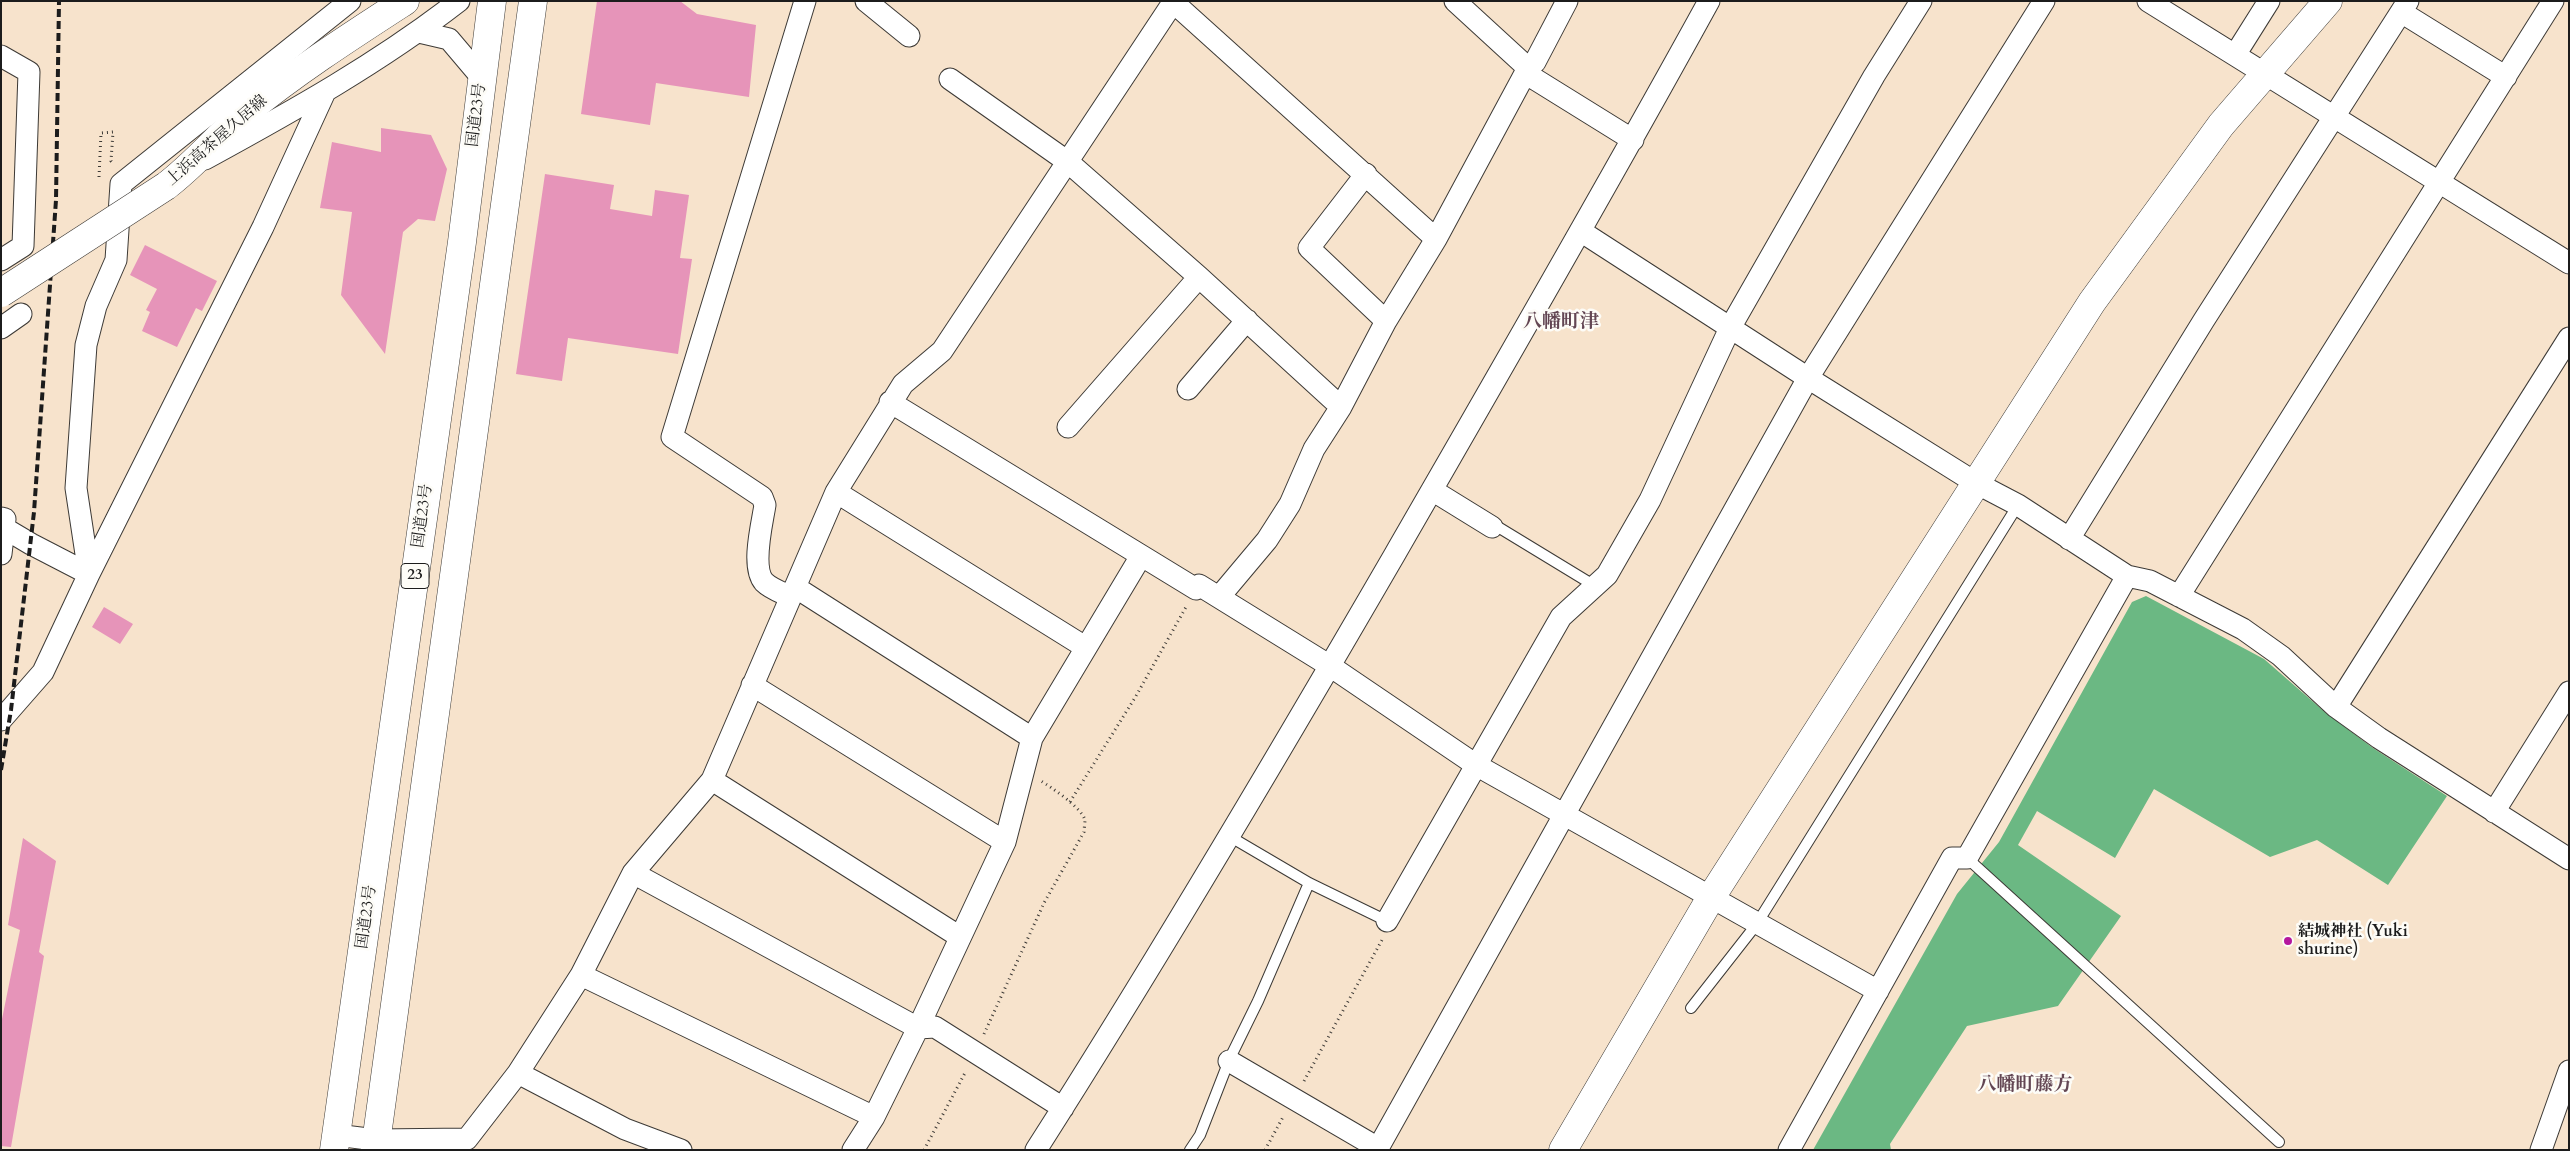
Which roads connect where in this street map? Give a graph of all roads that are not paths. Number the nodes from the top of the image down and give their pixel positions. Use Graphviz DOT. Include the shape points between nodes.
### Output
graph roads {
  1 [pos="350,1"];
  2 [pos="405,1"];
  3 [pos="458,1"];
  4 [pos="492,1"];
  5 [pos="532,1"];
  6 [pos="805,1"];
  7 [pos="866,1"];
  8 [pos="1173,1"];
  9 [pos="1456,1"];
  10 [pos="1567,1"];
  11 [pos="1710,1"];
  12 [pos="1922,1"];
  13 [pos="2044,1"];
  14 [pos="2148,1"];
  15 [pos="2269,1"];
  16 [pos="2328,1"];
  17 [pos="2553,1"];
  18 [pos="2404,7"];
  19 [pos="419,32"];
  20 [pos="909,36"];
  21 [pos="2235,55"];
  22 [pos="1,56"];
  23 [pos="1527,70"];
  24 [pos="2266,73"];
  25 [pos="2506,77"];
  26 [pos="482,78"];
  27 [pos="950,78"];
  28 [pos="324,94"];
  29 [pos="2335,117"];
  30 [pos="1633,140"];
  31 [pos="1068,162"];
  32 [pos="192,166"];
  33 [pos="1366,174"];
  34 [pos="2439,182"];
  35 [pos="1582,232"];
  36 [pos="1436,238"];
  37 [pos="1,260"];
  38 [pos="2569,263"];
  39 [pos="1199,276"];
  40 [pos="1,293"];
  41 [pos="21,314"];
  42 [pos="1247,320"];
  43 [pos="1386,321"];
  44 [pos="1,328"];
  45 [pos="1730,328"];
  46 [pos="2569,338"];
  47 [pos="1808,378"];
  48 [pos="1188,389"];
  49 [pos="890,402"];
  50 [pos="1341,408"];
  51 [pos="1068,427"];
  52 [pos="1976,483"];
  53 [pos="1432,490"];
  54 [pos="836,492"];
  55 [pos="2018,505"];
  56 [pos="3,523"];
  57 [pos="1492,527"];
  58 [pos="2069,539"];
  59 [pos="1,554"];
  60 [pos="1142,556"];
  61 [pos="89,574"];
  62 [pos="2127,576"];
  63 [pos="1595,586"];
  64 [pos="793,592"];
  65 [pos="1220,596"];
  66 [pos="2179,596"];
  67 [pos="1085,647"];
  68 [pos="1330,666"];
  69 [pos="752,684"];
  70 [pos="2569,692"];
  71 [pos="2336,707"];
  72 [pos="1,720"];
  73 [pos="1032,738"];
  74 [pos="1476,765"];
  75 [pos="712,780"];
  76 [pos="2494,812"];
  77 [pos="1564,815"];
  78 [pos="1230,836"];
  79 [pos="1005,842"];
  80 [pos="1967,858"];
  81 [pos="2569,859"];
  82 [pos="633,873"];
  83 [pos="1309,883"];
  84 [pos="1710,899"];
  85 [pos="1387,921"];
  86 [pos="1756,925"];
  87 [pos="960,936"];
  88 [pos="581,976"];
  89 [pos="1878,991"];
  90 [pos="1691,1008"];
  91 [pos="918,1028"];
  92 [pos="1229,1061"];
  93 [pos="2569,1071"];
  94 [pos="518,1074"];
  95 [pos="1063,1108"];
  96 [pos="874,1117"];
  97 [pos="335,1142"];
  98 [pos="2280,1142"];
  99 [pos="375,1145"];
  100 [pos="1377,1149"];
  101 [pos="680,1150"];
  102 [pos="853,1150"];
  103 [pos="1036,1150"];
  104 [pos="1190,1150"];
  105 [pos="1563,1150"];
  106 [pos="1789,1150"];
  107 [pos="2541,1150"];
  1 -- 61 [label="street" via="121,184 116,260 96,306 86,345 76,488"];
  2 -- 32 [label="main road, 上浜高茶屋久居線" via="313,62 244,114"];
  3 -- 19 [label="street"];
  4 -- 26 [label="main road, 国道23号 / 23"];
  5 -- 99 [label="main road, 23"];
  6 -- 64 [label="street" via="672,437 762,497 765,505 758,555 759,573 767,584"];
  7 -- 20 [label="street"];
  8 -- 31 [label="street"];
  8 -- 33 [label="street"];
  9 -- 23 [label="street"];
  10 -- 23 [label="street" via="1535,62"];
  11 -- 30 [label="street"];
  12 -- 45 [label="street" via="1848,119"];
  13 -- 47 [label="street"];
  14 -- 21 [label="street"];
  15 -- 21 [label="street"];
  16 -- 24 [label="main road"];
  17 -- 25 [label="street"];
  18 -- 25 [label="street"];
  18 -- 29 [label="street"];
  19 -- 26 [label="street" via="449,39"];
  19 -- 28 [label="street"];
  21 -- 24 [label="street"];
  22 -- 37 [label="street" via="30,72 23,246"];
  23 -- 30 [label="street"];
  23 -- 36 [label="street"];
  24 -- 29 [label="street"];
  24 -- 52 [label="main road" via="2221,125 2146,225 2092,302"];
  25 -- 34 [label="street"];
  26 -- 97 [label="main road, 国道23号 / 23" via="462,242"];
  27 -- 31 [label="street"];
  28 -- 32 [label="street"];
  28 -- 61 [label="street" via="262,227"];
  29 -- 34 [label="street"];
  29 -- 58 [label="street" via="2204,320"];
  30 -- 35 [label="street"];
  31 -- 39 [label="street"];
  31 -- 49 [label="street" via="942,351 903,384"];
  32 -- 40 [label="main road, 上浜高茶屋久居線, bridge"];
  33 -- 36 [label="street"];
  33 -- 43 [label="street" via="1309,248"];
  34 -- 38 [label="street"];
  34 -- 66 [label="street"];
  35 -- 45 [label="street"];
  35 -- 53 [label="street"];
  36 -- 43 [label="street"];
  39 -- 42 [label="street"];
  39 -- 51 [label="street"];
  41 -- 44 [label="street"];
  42 -- 48 [label="street"];
  42 -- 50 [label="street"];
  43 -- 50 [label="street"];
  45 -- 47 [label="street"];
  45 -- 63 [label="street" via="1650,500 1607,575"];
  46 -- 71 [label="street"];
  47 -- 52 [label="street"];
  47 -- 77 [label="street"];
  49 -- 54 [label="street"];
  49 -- 60 [label="street"];
  50 -- 65 [label="street" via="1314,449 1290,504 1267,540"];
  52 -- 55 [label="street"];
  52 -- 84 [label="main road"];
  53 -- 57 [label="street"];
  53 -- 68 [label="street"];
  54 -- 64 [label="street"];
  54 -- 67 [label="street"];
  55 -- 58 [label="street"];
  55 -- 86 [label="lane"];
  56 -- 59 [label="street"];
  56 -- 61 [label="street" via="31,544"];
  57 -- 63 [label="lane" via="1498,527"];
  58 -- 62 [label="street"];
  60 -- 65 [label="street"];
  60 -- 67 [label="street"];
  61 -- 72 [label="street" via="43,672"];
  62 -- 66 [label="street" via="2150,581"];
  62 -- 80 [label="street"];
  63 -- 74 [label="street" via="1560,617"];
  64 -- 69 [label="street"];
  64 -- 73 [label="street"];
  65 -- 68 [label="street"];
  66 -- 71 [label="street" via="2243,629 2281,656"];
  67 -- 73 [label="street"];
  68 -- 74 [label="street"];
  68 -- 78 [label="street"];
  69 -- 75 [label="street"];
  69 -- 79 [label="street"];
  70 -- 76 [label="street"];
  71 -- 76 [label="street"];
  73 -- 79 [label="street"];
  74 -- 77 [label="street"];
  74 -- 85 [label="street"];
  75 -- 82 [label="street"];
  75 -- 87 [label="street"];
  76 -- 81 [label="street"];
  77 -- 84 [label="street"];
  77 -- 100 [label="street"];
  78 -- 83 [label="lane"];
  78 -- 95 [label="street"];
  79 -- 87 [label="street"];
  80 -- 89 [label="street" via="1952,858"];
  80 -- 98 [label="lane"];
  82 -- 88 [label="street"];
  82 -- 91 [label="street"];
  83 -- 85 [label="lane"];
  83 -- 92 [label="lane"];
  84 -- 86 [label="street"];
  84 -- 105 [label="main road"];
  86 -- 89 [label="street"];
  86 -- 90 [label="lane"];
  87 -- 91 [label="street"];
  88 -- 94 [label="street"];
  88 -- 96 [label="street"];
  89 -- 106 [label="street"];
  91 -- 95 [label="street" via="935,1027"];
  91 -- 96 [label="street"];
  92 -- 100 [label="street"];
  92 -- 104 [label="lane" via="1200,1135"];
  93 -- 107 [label="street"];
  94 -- 99 [label="street" via="467,1139"];
  94 -- 101 [label="street" via="625,1129"];
  95 -- 103 [label="street"];
  96 -- 102 [label="street"];
  97 -- 99 [label="street"];
}
